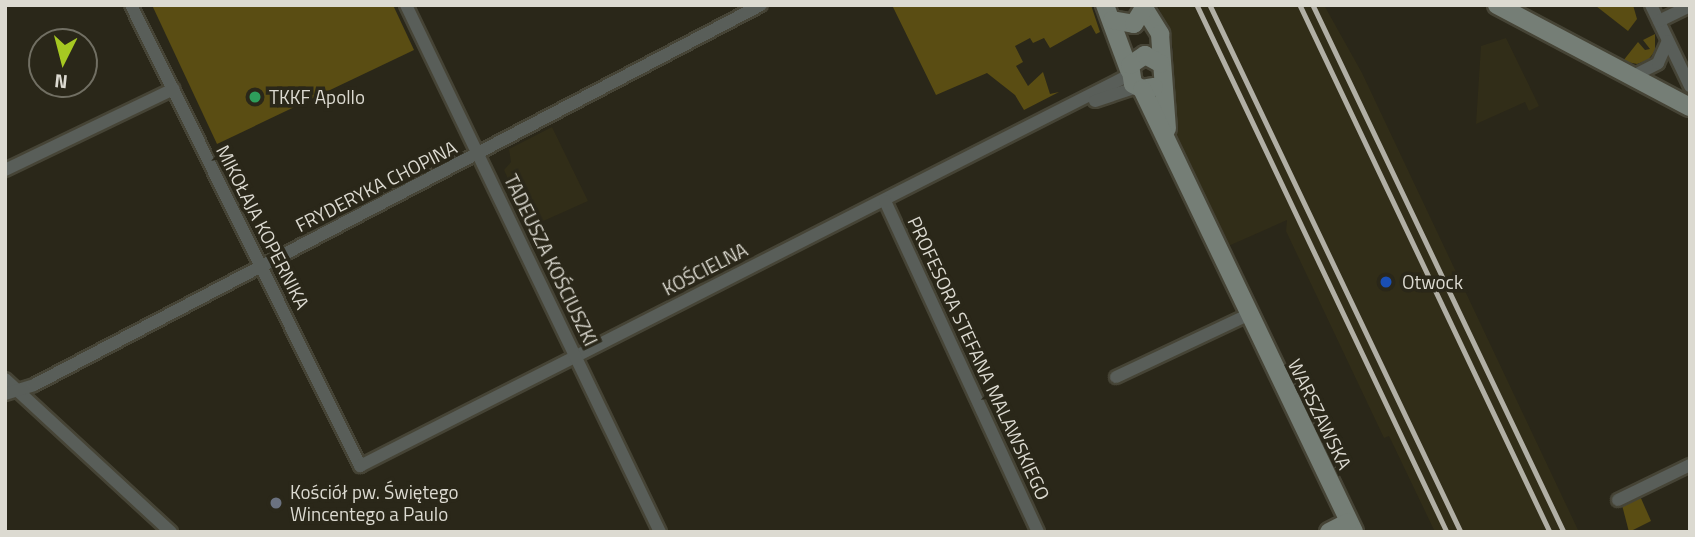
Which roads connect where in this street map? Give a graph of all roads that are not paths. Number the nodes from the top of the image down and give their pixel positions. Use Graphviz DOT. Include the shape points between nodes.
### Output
graph roads {
  1 [pos="131,5"];
  2 [pos="406,5"];
  3 [pos="761,5"];
  4 [pos="1497,5"];
  5 [pos="1651,5"];
  6 [pos="1690,6"];
  7 [pos="1144,7"];
  8 [pos="1109,13"];
  9 [pos="1658,21"];
  10 [pos="1668,41"];
  11 [pos="1152,62"];
  12 [pos="1633,76"];
  13 [pos="1134,80"];
  14 [pos="1690,86"];
  15 [pos="173,89"];
  16 [pos="1690,107"];
  17 [pos="1169,141"];
  18 [pos="479,154"];
  19 [pos="5,170"];
  20 [pos="885,201"];
  21 [pos="261,266"];
  22 [pos="1250,314"];
  23 [pos="576,356"];
  24 [pos="1116,377"];
  25 [pos="5,379"];
  26 [pos="19,390"];
  27 [pos="5,394"];
  28 [pos="1690,465"];
  29 [pos="360,466"];
  30 [pos="1618,500"];
  31 [pos="1352,527"];
  32 [pos="172,532"];
  33 [pos="660,532"];
  34 [pos="1038,532"];
  35 [pos="1329,532"];
  1 -- 15 [label="street, MIKOŁAJA KOPERNIKA"];
  2 -- 18 [label="street, TADEUSZA KOŚCIUSZKI"];
  3 -- 18 [label="street, FRYDERYKA CHOPINA"];
  4 -- 12 [label="main road"];
  5 -- 9 [label="street"];
  6 -- 9 [label="street"];
  7 -- 8 [label="main road, WARSZAWSKA" via="1134,24"];
  7 -- 11 [label="main road, WARSZAWSKA" via="1160,34"];
  8 -- 11 [label="main road"];
  8 -- 13 [label="main road, WARSZAWSKA"];
  9 -- 10 [label="street"];
  10 -- 12 [label="street" via="1658,63"];
  10 -- 14 [label="street"];
  11 -- 13 [label="main road"];
  11 -- 13 [label="main road" via="1158,85"];
  11 -- 17 [label="main road, WARSZAWSKA"];
  12 -- 16 [label="main road"];
  13 -- 17 [label="main road, WARSZAWSKA"];
  13 -- 20 [label="street, KOŚCIELNA"];
  15 -- 19 [label="street"];
  15 -- 21 [label="street, MIKOŁAJA KOPERNIKA"];
  17 -- 22 [label="main road, WARSZAWSKA"];
  18 -- 21 [label="street, FRYDERYKA CHOPINA"];
  18 -- 23 [label="street, TADEUSZA KOŚCIUSZKI"];
  20 -- 23 [label="street, KOŚCIELNA"];
  20 -- 34 [label="street, PROFESORA STEFANA MALAWSKIEGO"];
  21 -- 26 [label="street, FRYDERYKA CHOPINA"];
  21 -- 29 [label="street, MIKOŁAJA KOPERNIKA"];
  22 -- 24 [label="street"];
  22 -- 31 [label="main road, WARSZAWSKA"];
  23 -- 29 [label="street, KOŚCIELNA"];
  23 -- 33 [label="street, TADEUSZA KOŚCIUSZKI"];
  25 -- 26 [label="street"];
  26 -- 27 [label="street, FRYDERYKA CHOPINA"];
  26 -- 32 [label="street"];
  28 -- 30 [label="street"];
  31 -- 35 [label="main road"];
}
